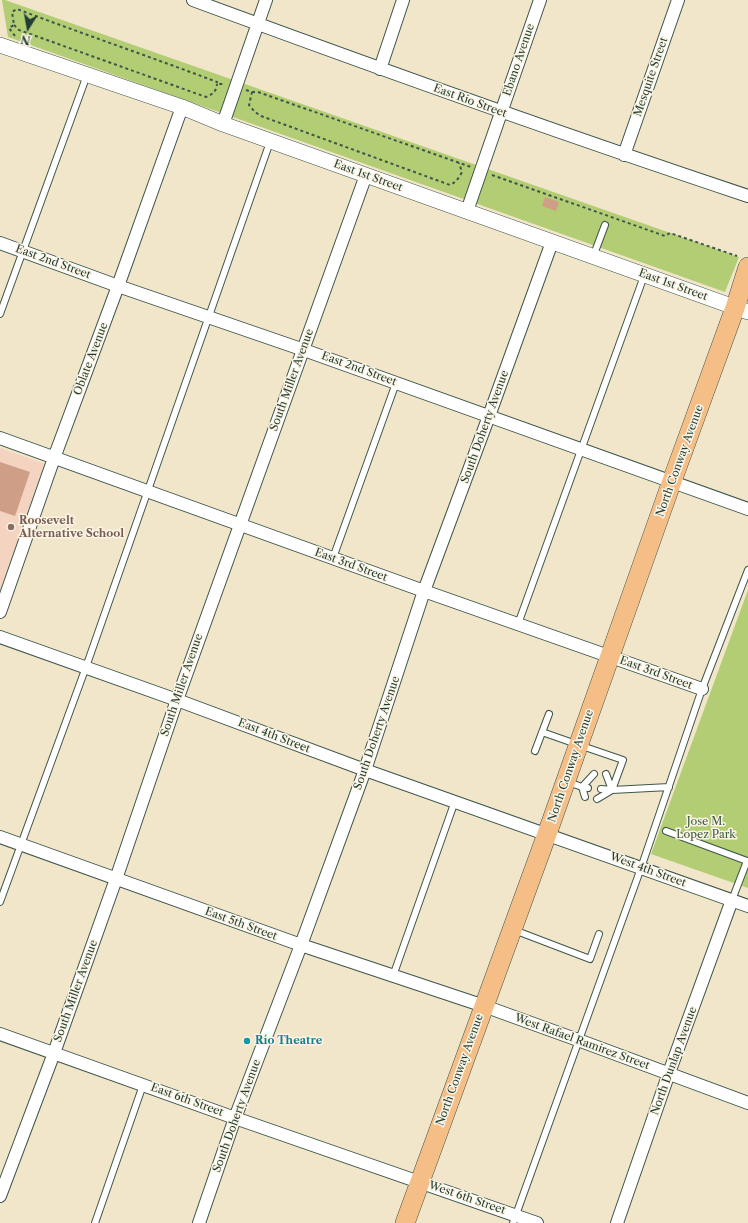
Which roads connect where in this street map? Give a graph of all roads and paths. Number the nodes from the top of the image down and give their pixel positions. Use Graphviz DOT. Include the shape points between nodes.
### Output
graph roads {
  1 [pos="193,0"];
  2 [pos="266,0"];
  3 [pos="403,0"];
  4 [pos="540,0"];
  5 [pos="678,0"];
  6 [pos="257,24"];
  7 [pos="14,25"];
  8 [pos="0,46"];
  9 [pos="380,69"];
  10 [pos="87,75"];
  11 [pos="217,84"];
  12 [pos="252,92"];
  13 [pos="182,107"];
  14 [pos="501,112"];
  15 [pos="223,124"];
  16 [pos="270,141"];
  17 [pos="624,155"];
  18 [pos="480,171"];
  19 [pos="366,175"];
  20 [pos="748,196"];
  21 [pos="467,211"];
  22 [pos="605,226"];
  23 [pos="0,242"];
  24 [pos="552,242"];
  25 [pos="23,251"];
  26 [pos="593,257"];
  27 [pos="743,262"];
  28 [pos="644,275"];
  29 [pos="118,286"];
  30 [pos="742,310"];
  31 [pos="0,314"];
  32 [pos="208,317"];
  33 [pos="304,350"];
  34 [pos="396,383"];
  35 [pos="489,416"];
  36 [pos="0,438"];
  37 [pos="581,449"];
  38 [pos="54,458"];
  39 [pos="672,481"];
  40 [pos="147,491"];
  41 [pos="748,509"];
  42 [pos="240,525"];
  43 [pos="333,558"];
  44 [pos="748,570"];
  45 [pos="424,591"];
  46 [pos="0,612"];
  47 [pos="518,624"];
  48 [pos="0,637"];
  49 [pos="610,657"];
  50 [pos="86,668"];
  51 [pos="702,690"];
  52 [pos="177,700"];
  53 [pos="549,714"];
  54 [pos="542,732"];
  55 [pos="579,746"];
  56 [pos="535,751"];
  57 [pos="365,770"];
  58 [pos="594,774"];
  59 [pos="606,774"];
  60 [pos="579,786"];
  61 [pos="669,787"];
  62 [pos="601,789"];
  63 [pos="612,790"];
  64 [pos="585,797"];
  65 [pos="597,799"];
  66 [pos="455,801"];
  67 [pos="666,831"];
  68 [pos="548,834"];
  69 [pos="0,837"];
  70 [pos="21,845"];
  71 [pos="641,868"];
  72 [pos="116,879"];
  73 [pos="732,900"];
  74 [pos="0,902"];
  75 [pos="748,906"];
  76 [pos="512,930"];
  77 [pos="599,934"];
  78 [pos="301,945"];
  79 [pos="393,976"];
  80 [pos="484,1006"];
  81 [pos="0,1034"];
  82 [pos="578,1040"];
  83 [pos="54,1053"];
  84 [pos="669,1073"];
  85 [pos="143,1085"];
  86 [pos="748,1103"];
  87 [pos="236,1118"];
  88 [pos="420,1182"];
  89 [pos="0,1196"];
  90 [pos="515,1219"];
  91 [pos="95,1223"];
  92 [pos="199,1223"];
  93 [pos="405,1223"];
  94 [pos="537,1223"];
  95 [pos="617,1223"];
  1 -- 6 [label="street, East Rio Street"];
  2 -- 6 [label="street"];
  3 -- 9 [label="street"];
  4 -- 14 [label="street, Ebano Avenue"];
  5 -- 17 [label="street, Mesquite Street"];
  6 -- 9 [label="street, East Rio Street"];
  6 -- 15 [label="street"];
  7 -- 11 [label="path" via="19,30 206,97 216,90"];
  8 -- 10 [label="street, East 1st Street"];
  9 -- 14 [label="street, East Rio Street"];
  10 -- 13 [label="street, East 1st Street"];
  10 -- 25 [label="lane"];
  12 -- 18 [label="path"];
  13 -- 15 [label="street, East 1st Street"];
  13 -- 29 [label="street, Oblate Avenue"];
  14 -- 17 [label="street, East Rio Street"];
  14 -- 18 [label="street, Ebano Avenue"];
  15 -- 16 [label="street, East 1st Street"];
  16 -- 19 [label="street, East 1st Street"];
  16 -- 32 [label="lane"];
  17 -- 20 [label="street, East Rio Street"];
  18 -- 21 [label="street, Ebano Avenue"];
  18 -- 27 [label="path" via="665,236 670,233"];
  19 -- 21 [label="street, East 1st Street"];
  19 -- 33 [label="street, South Miller Avenue"];
  21 -- 24 [label="street, East 1st Street"];
  22 -- 26 [label="lane"];
  23 -- 25 [label="street, East 2nd Street"];
  24 -- 26 [label="street, East 1st Street"];
  24 -- 35 [label="street, South Doherty Avenue"];
  25 -- 29 [label="street, East 2nd Street"];
  25 -- 31 [label="lane"];
  26 -- 28 [label="street, East 1st Street"];
  27 -- 30 [label="main road, North Conway Avenue"];
  28 -- 30 [label="street, East 1st Street"];
  28 -- 37 [label="lane"];
  29 -- 32 [label="street, East 2nd Street"];
  29 -- 38 [label="street, Oblate Avenue"];
  30 -- 39 [label="main road, North Conway Avenue"];
  32 -- 33 [label="street, East 2nd Street"];
  32 -- 40 [label="lane"];
  33 -- 34 [label="street, East 2nd Street"];
  33 -- 42 [label="street, South Miller Avenue"];
  34 -- 35 [label="street, East 2nd Street"];
  34 -- 43 [label="lane"];
  35 -- 37 [label="street, East 2nd Street"];
  35 -- 45 [label="street, South Doherty Avenue"];
  36 -- 38 [label="street, East 3rd Street"];
  37 -- 39 [label="street, East 2nd Street"];
  37 -- 47 [label="lane"];
  38 -- 40 [label="street, East 3rd Street"];
  38 -- 46 [label="street, Oblate Avenue"];
  39 -- 41 [label="street, East 2nd Street"];
  39 -- 49 [label="main road, North Conway Avenue"];
  40 -- 42 [label="street, East 3rd Street"];
  40 -- 50 [label="lane"];
  42 -- 43 [label="street, East 3rd Street"];
  42 -- 52 [label="street, South Miller Avenue"];
  43 -- 45 [label="street, East 3rd Street"];
  44 -- 51 [label="lane"];
  45 -- 47 [label="street, East 3rd Street"];
  45 -- 57 [label="street, South Doherty Avenue"];
  47 -- 49 [label="street, East 3rd Street"];
  48 -- 50 [label="street, East 4th Street"];
  49 -- 51 [label="street, East 3rd Street"];
  49 -- 55 [label="main road, North Conway Avenue"];
  50 -- 52 [label="street, East 4th Street"];
  50 -- 70 [label="lane"];
  51 -- 61 [label="lane"];
  52 -- 57 [label="street, East 4th Street"];
  52 -- 72 [label="street, South Miller Avenue"];
  53 -- 54 [label="lane"];
  54 -- 55 [label="lane"];
  54 -- 56 [label="lane"];
  55 -- 60 [label="main road, North Conway Avenue"];
  55 -- 63 [label="lane" via="623,760"];
  57 -- 66 [label="street, East 4th Street"];
  57 -- 78 [label="street, South Doherty Avenue"];
  58 -- 60 [label="lane"];
  59 -- 63 [label="lane"];
  60 -- 64 [label="lane"];
  60 -- 68 [label="main road, North Conway Avenue"];
  61 -- 63 [label="lane"];
  61 -- 71 [label="lane"];
  62 -- 63 [label="lane"];
  63 -- 65 [label="lane"];
  66 -- 68 [label="street, East 4th Street"];
  66 -- 79 [label="lane"];
  67 -- 73 [label="lane" via="747,861"];
  68 -- 71 [label="street, West 4th Street"];
  68 -- 76 [label="main road, North Conway Avenue"];
  69 -- 70 [label="street, East 5th Street"];
  70 -- 72 [label="street, East 5th Street"];
  70 -- 74 [label="lane"];
  71 -- 73 [label="street, West 4th Street"];
  71 -- 82 [label="lane"];
  72 -- 78 [label="street, East 5th Street"];
  72 -- 83 [label="street, South Miller Avenue"];
  73 -- 75 [label="street, West 4th Street"];
  73 -- 84 [label="street, North Dunlap Avenue"];
  76 -- 77 [label="lane" via="590,959"];
  76 -- 80 [label="main road, North Conway Avenue"];
  78 -- 79 [label="street, East 5th Street"];
  78 -- 87 [label="street, South Doherty Avenue"];
  79 -- 80 [label="street, East 5th Street"];
  80 -- 82 [label="street, West Rafael Ramirez Street"];
  80 -- 88 [label="main road, North Conway Avenue"];
  81 -- 83 [label="street, East 6th Street"];
  82 -- 84 [label="street, West Rafael Ramirez Street"];
  82 -- 90 [label="lane"];
  83 -- 85 [label="street, East 6th Street"];
  83 -- 89 [label="street, South Miller Avenue"];
  84 -- 86 [label="street, West Rafael Ramirez Street"];
  84 -- 95 [label="street, North Dunlap Avenue"];
  85 -- 87 [label="street, East 6th Street"];
  85 -- 91 [label="lane"];
  87 -- 88 [label="street, East 6th Street"];
  87 -- 92 [label="street, South Doherty Avenue"];
  88 -- 90 [label="street, West 6th Street"];
  88 -- 93 [label="main road, North Conway Avenue"];
  90 -- 94 [label="street, West 6th Street"];
}
